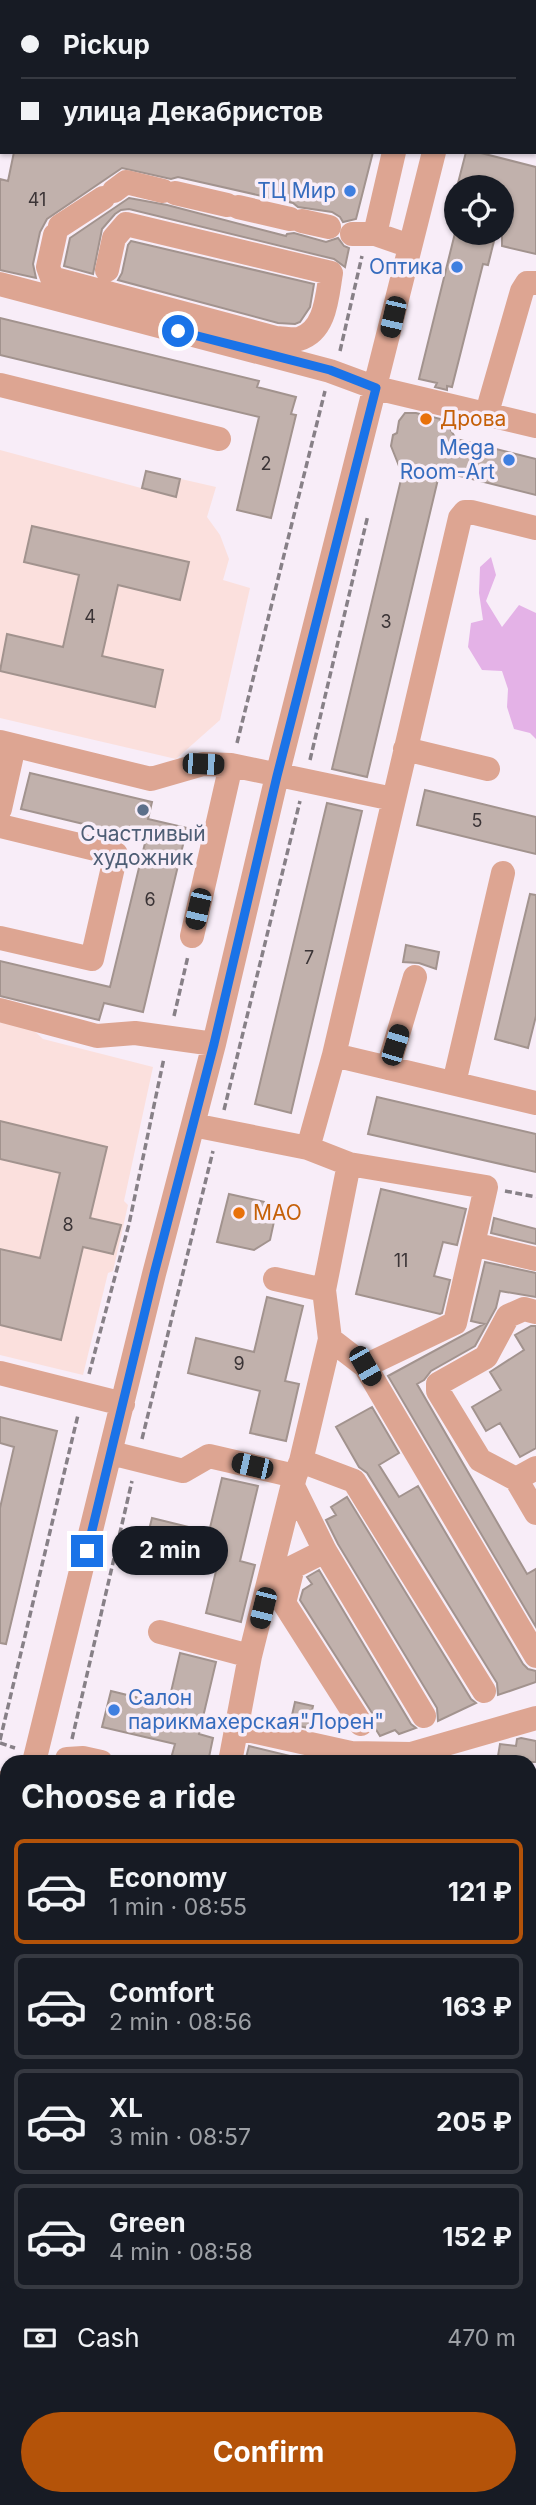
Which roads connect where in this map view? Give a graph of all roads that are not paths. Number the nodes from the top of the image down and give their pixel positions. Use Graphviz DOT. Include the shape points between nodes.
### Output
graph roads {
  1 [pos="393,154"];
  2 [pos="433,154"];
  3 [pos="356,233"];
  4 [pos="410,246"];
  5 [pos="107,270"];
  6 [pos="536,283"];
  7 [pos="0,284"];
  8 [pos="0,385"];
  9 [pos="376,388"];
  10 [pos="486,416"];
  11 [pos="536,426"];
  12 [pos="219,439"];
  13 [pos="536,528"];
  14 [pos="7,744"];
  15 [pos="405,749"];
  16 [pos="231,765"];
  17 [pos="488,769"];
  18 [pos="277,776"];
  19 [pos="393,799"];
  20 [pos="0,809"];
  21 [pos="0,826"];
  22 [pos="503,873"];
  23 [pos="192,936"];
  24 [pos="0,937"];
  25 [pos="415,977"];
  26 [pos="0,1010"];
  27 [pos="214,1044"];
  28 [pos="334,1055"];
  29 [pos="388,1068"];
  30 [pos="454,1083"];
  31 [pos="536,1102"];
  32 [pos="193,1125"];
  33 [pos="308,1148"];
  34 [pos="349,1164"];
  35 [pos="473,1244"];
  36 [pos="536,1259"];
  37 [pos="275,1279"];
  38 [pos="324,1290"];
  39 [pos="536,1312"];
  40 [pos="330,1339"];
  41 [pos="365,1366"];
  42 [pos="0,1373"];
  43 [pos="123,1404"];
  44 [pos="111,1453"];
  45 [pos="297,1474"];
  46 [pos="526,1474"];
  47 [pos="536,1513"];
  48 [pos="325,1551"];
  49 [pos="160,1632"];
  50 [pos="250,1656"];
  51 [pos="536,1656"];
  52 [pos="484,1691"];
  53 [pos="424,1716"];
  54 [pos="536,1718"];
  55 [pos="361,1724"];
  56 [pos="238,1728"];
  57 [pos="36,1755"];
  58 [pos="232,1755"];
  1 -- 3 [label="street"];
  2 -- 4 [label="street"];
  3 -- 4 [label="street"];
  3 -- 5 [label="street" via="127,182 57,230 48,267 52,278 276,338 298,339 314,331 323,315 331,273 126,224 114,238"];
  4 -- 9 [label="street"];
  6 -- 10 [label="street" via="527,283 522,291"];
  7 -- 9 [label="street" via="330,370"];
  8 -- 12 [label="street"];
  9 -- 10 [label="street"];
  9 -- 18 [label="street"];
  10 -- 11 [label="street"];
  13 -- 15 [label="street" via="471,512 460,518"];
  14 -- 16 [label="street" via="151,779 203,764"];
  14 -- 20 [label="street"];
  15 -- 17 [label="street"];
  15 -- 19 [label="street"];
  16 -- 18 [label="street"];
  16 -- 23 [label="street"];
  18 -- 19 [label="street"];
  18 -- 27 [label="street"];
  19 -- 28 [label="street"];
  21 -- 24 [label="street" via="116,854 92,959"];
  22 -- 30 [label="street"];
  25 -- 29 [label="street"];
  26 -- 27 [label="street" via="97,1035 135,1033"];
  27 -- 32 [label="street"];
  28 -- 29 [label="street"];
  28 -- 33 [label="street"];
  29 -- 30 [label="street"];
  30 -- 31 [label="street"];
  32 -- 33 [label="street"];
  32 -- 43 [label="street"];
  33 -- 34 [label="street"];
  34 -- 35 [label="street" via="486,1187"];
  34 -- 38 [label="street"];
  35 -- 36 [label="street"];
  35 -- 41 [label="street" via="455,1323"];
  37 -- 38 [label="street"];
  38 -- 40 [label="street"];
  39 -- 46 [label="street" via="524,1309 508,1316 486,1357 438,1384 480,1460"];
  40 -- 41 [label="street"];
  40 -- 45 [label="street"];
  41 -- 51 [label="street"];
  42 -- 43 [label="street"];
  43 -- 44 [label="street"];
  44 -- 45 [label="street" via="183,1471 209,1456"];
  44 -- 57 [label="street"];
  45 -- 48 [label="street"];
  45 -- 50 [label="street"];
  45 -- 52 [label="street" via="354,1481"];
  46 -- 47 [label="street"];
  48 -- 53 [label="street"];
  48 -- 55 [label="street" via="293,1567 284,1603"];
  49 -- 50 [label="street"];
  50 -- 56 [label="street"];
  54 -- 56 [label="street" via="411,1754 351,1753"];
  56 -- 58 [label="street"];
}
